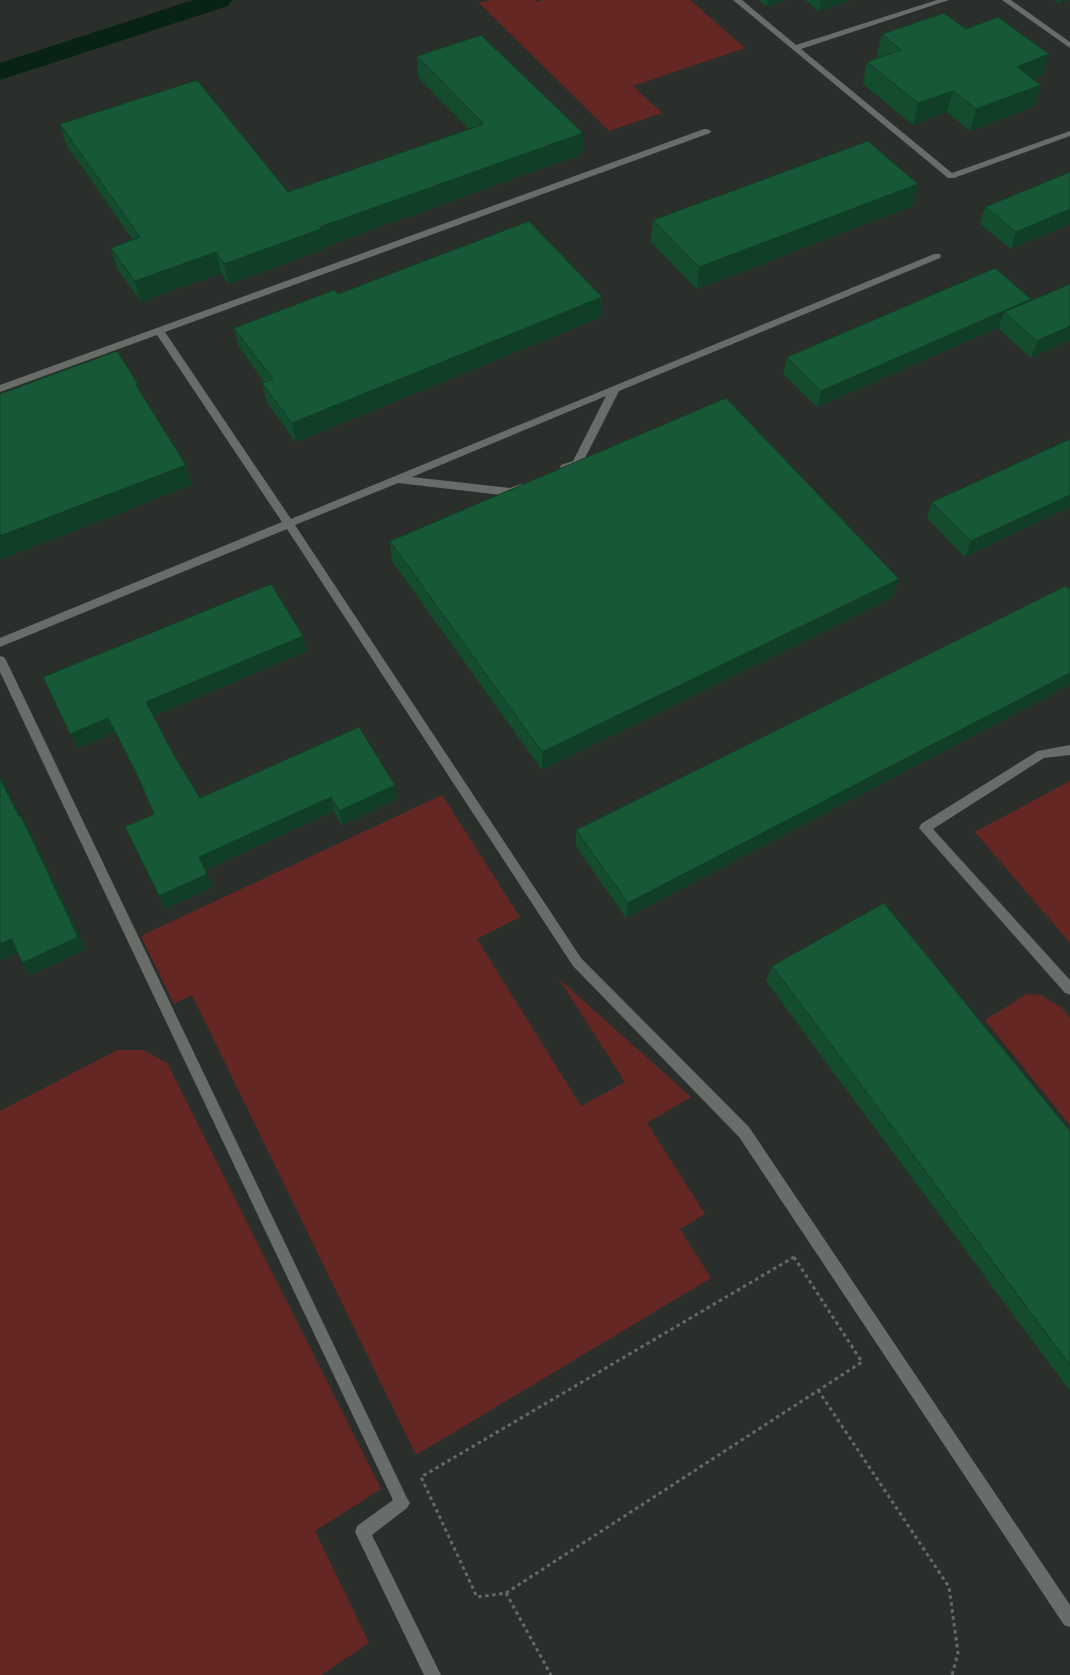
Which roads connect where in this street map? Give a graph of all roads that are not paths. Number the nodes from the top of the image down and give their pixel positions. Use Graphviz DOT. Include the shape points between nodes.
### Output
graph roads {
  1 [pos="737,0"];
  2 [pos="945,0"];
  3 [pos="1006,0"];
  4 [pos="1070,46"];
  5 [pos="795,48"];
  6 [pos="707,131"];
  7 [pos="1070,133"];
  8 [pos="936,256"];
  9 [pos="159,331"];
  10 [pos="0,389"];
  11 [pos="615,389"];
  12 [pos="557,472"];
  13 [pos="398,479"];
  14 [pos="530,483"];
  15 [pos="288,524"];
  16 [pos="0,643"];
  17 [pos="0,660"];
  18 [pos="1070,750"];
  19 [pos="1070,989"];
  20 [pos="1070,1619"];
  21 [pos="433,1675"];
  1 -- 5 [label="lane"];
  2 -- 5 [label="lane"];
  3 -- 4 [label="lane"];
  5 -- 7 [label="lane" via="951,176"];
  6 -- 9 [label="lane"];
  8 -- 11 [label="lane"];
  9 -- 10 [label="lane"];
  9 -- 15 [label="lane"];
  11 -- 12 [label="lane" via="577,463"];
  11 -- 13 [label="lane"];
  13 -- 14 [label="lane" via="510,492"];
  13 -- 15 [label="lane"];
  15 -- 16 [label="lane"];
  15 -- 20 [label="lane" via="577,962 744,1132"];
  17 -- 21 [label="lane" via="402,1503 363,1532"];
  18 -- 19 [label="lane" via="1042,754 925,828"];
}
